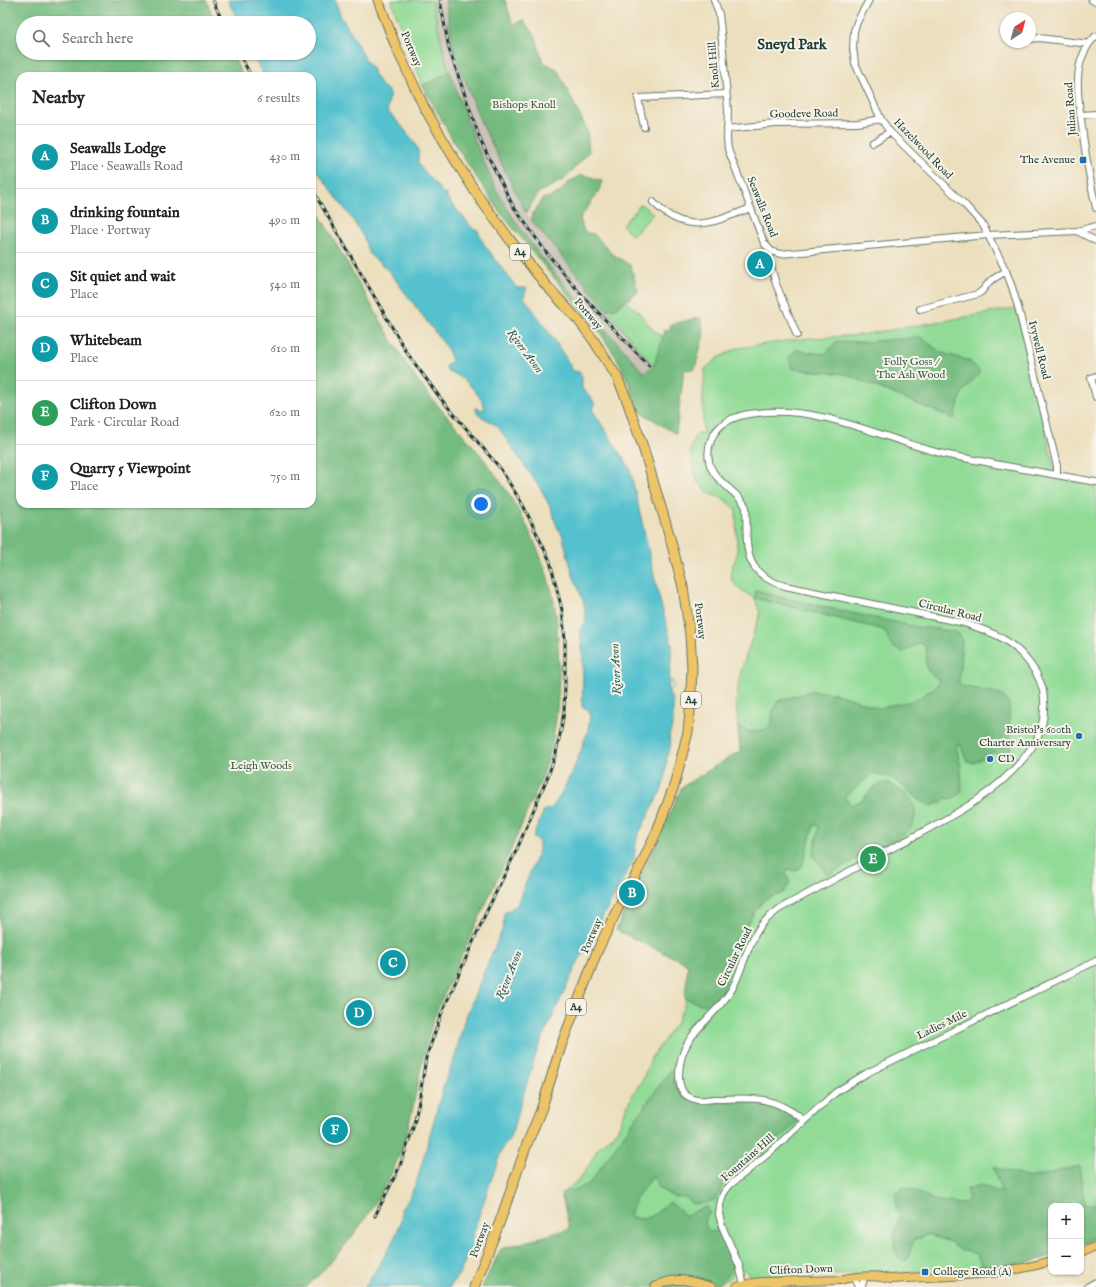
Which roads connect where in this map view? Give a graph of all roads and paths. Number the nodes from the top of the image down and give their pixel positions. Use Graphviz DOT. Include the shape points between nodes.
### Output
graph roads {
  1 [pos="378,0"];
  2 [pos="714,0"];
  3 [pos="869,0"];
  4 [pos="1092,0"];
  5 [pos="1096,2"];
  6 [pos="1096,36"];
  7 [pos="1036,38"];
  8 [pos="1089,44"];
  9 [pos="726,94"];
  10 [pos="1080,114"];
  11 [pos="1096,114"];
  12 [pos="881,119"];
  13 [pos="644,127"];
  14 [pos="727,128"];
  15 [pos="890,132"];
  16 [pos="872,143"];
  17 [pos="652,202"];
  18 [pos="751,208"];
  19 [pos="1096,208"];
  20 [pos="704,215"];
  21 [pos="705,223"];
  22 [pos="1096,226"];
  23 [pos="1077,231"];
  24 [pos="988,235"];
  25 [pos="1096,241"];
  26 [pos="771,251"];
  27 [pos="1006,271"];
  28 [pos="920,309"];
  29 [pos="796,335"];
  30 [pos="1093,377"];
  31 [pos="1096,397"];
  32 [pos="1057,475"];
  33 [pos="1096,482"];
  34 [pos="1096,961"];
  35 [pos="804,1120"];
  36 [pos="1096,1247"];
  37 [pos="1084,1251"];
  38 [pos="1048,1262"];
  39 [pos="860,1282"];
  40 [pos="1096,1282"];
  41 [pos="741,1286"];
  42 [pos="474,1287"];
  43 [pos="655,1287"];
  44 [pos="712,1287"];
  45 [pos="1087,1287"];
  1 -- 42 [label="highway, Portway / A4" via="424,107 452,155 511,241 579,321 617,377 643,447 671,541 683,586 690,635 692,668 688,732 674,786 657,831 594,958 561,1046 541,1110"];
  2 -- 9 [label="street, Knoll Hill" via="719,14"];
  3 -- 12 [label="street, Hazelwood Road" via="854,31 853,49 855,63"];
  4 -- 5 [label="street"];
  6 -- 8 [label="street, Julian Road"];
  7 -- 8 [label="street"];
  8 -- 10 [label="street, Julian Road" via="1079,68"];
  9 -- 13 [label="street" via="638,98"];
  9 -- 14 [label="street, Knoll Hill"];
  10 -- 11 [label="street"];
  10 -- 19 [label="street, Julian Road" via="1087,171"];
  12 -- 14 [label="street, Goodeve Road" via="858,123 775,124"];
  12 -- 15 [label="street, Hazelwood Road"];
  14 -- 18 [label="street, Seawalls Road" via="728,149"];
  15 -- 16 [label="street" via="879,136"];
  15 -- 24 [label="street, Hazelwood Road" via="965,205 983,225"];
  17 -- 21 [label="street" via="663,213 677,221"];
  18 -- 21 [label="street"];
  18 -- 26 [label="street, Seawalls Road" via="764,243"];
  20 -- 21 [label="street"];
  22 -- 23 [label="street"];
  23 -- 24 [label="street"];
  23 -- 25 [label="street"];
  24 -- 26 [label="street" via="780,254"];
  24 -- 27 [label="street, Ivywell Road"];
  26 -- 29 [label="street, Seawalls Road" via="769,260 776,284"];
  27 -- 28 [label="street" via="990,281 978,294"];
  27 -- 32 [label="street, Ivywell Road" via="1025,331"];
  30 -- 31 [label="street"];
  32 -- 33 [label="street, Circular Road"];
  32 -- 35 [label="street, Circular Road" via="944,454 831,419 796,412 744,414 719,426 711,440 708,460 710,467 746,507 748,554 757,572 785,586 964,623 984,630 1001,638 1032,665 1044,692 1045,712 1041,729 1032,747 1004,779 962,810 779,909 764,922 755,936 737,979 723,1003 698,1028 688,1044 683,1053 679,1082 685,1095 696,1100 764,1100 792,1111"];
  34 -- 35 [label="street, Ladies Mile" via="867,1073 836,1092"];
  35 -- 41 [label="street, Fountains Hill" via="723,1194 719,1214 739,1265"];
  36 -- 37 [label="main road"];
  38 -- 39 [label="main road, Clifton Down" via="995,1273 885,1279 881,1277"];
  39 -- 41 [label="main road, Clifton Down" via="845,1278 762,1282"];
  40 -- 45 [label="street"];
  43 -- 44 [label="main road" via="673,1280 691,1281"];
}
